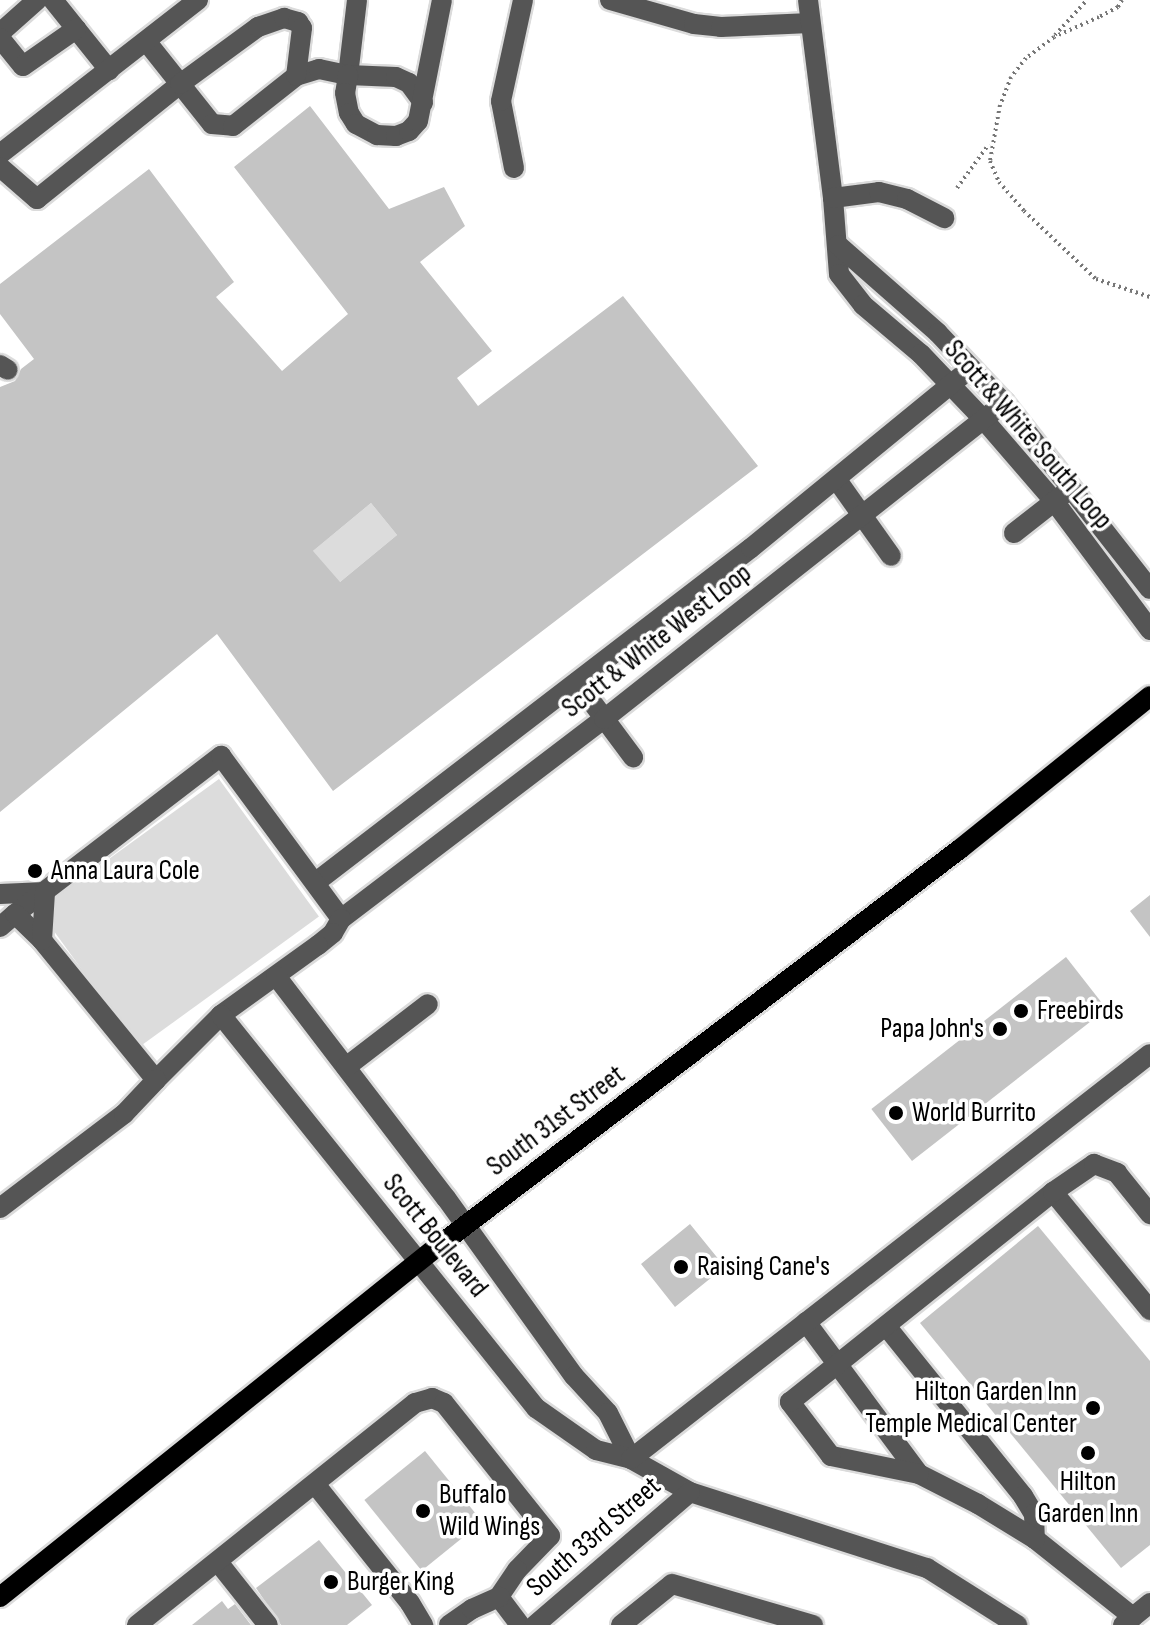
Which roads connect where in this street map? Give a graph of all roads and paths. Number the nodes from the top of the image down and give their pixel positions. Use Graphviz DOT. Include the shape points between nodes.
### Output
graph roads {
  1 [pos="37,0"];
  2 [pos="53,0"];
  3 [pos="198,0"];
  4 [pos="357,0"];
  5 [pos="442,0"];
  6 [pos="523,0"];
  7 [pos="610,0"];
  8 [pos="808,0"];
  9 [pos="1087,0"];
  10 [pos="1122,0"];
  11 [pos="810,23"];
  12 [pos="76,29"];
  13 [pos="0,36"];
  14 [pos="1054,37"];
  15 [pos="146,41"];
  16 [pos="109,70"];
  17 [pos="348,75"];
  18 [pos="296,76"];
  19 [pos="180,84"];
  20 [pos="423,102"];
  21 [pos="991,142"];
  22 [pos="0,154"];
  23 [pos="0,167"];
  24 [pos="514,168"];
  25 [pos="957,188"];
  26 [pos="833,198"];
  27 [pos="944,218"];
  28 [pos="838,245"];
  29 [pos="1150,297"];
  30 [pos="971,368"];
  31 [pos="950,385"];
  32 [pos="1004,403"];
  33 [pos="984,420"];
  34 [pos="837,480"];
  35 [pos="1071,488"];
  36 [pos="1054,501"];
  37 [pos="863,515"];
  38 [pos="1014,533"];
  39 [pos="891,556"];
  40 [pos="1150,589"];
  41 [pos="1150,630"];
  42 [pos="577,682"];
  43 [pos="1150,696"];
  44 [pos="604,719"];
  45 [pos="633,757"];
  46 [pos="316,882"];
  47 [pos="45,892"];
  48 [pos="0,894"];
  49 [pos="341,919"];
  50 [pos="8,921"];
  51 [pos="42,940"];
  52 [pos="276,976"];
  53 [pos="428,1004"];
  54 [pos="221,1015"];
  55 [pos="1150,1054"];
  56 [pos="346,1067"];
  57 [pos="156,1080"];
  58 [pos="1053,1192"];
  59 [pos="0,1208"];
  60 [pos="1150,1214"];
  61 [pos="464,1226"];
  62 [pos="419,1261"];
  63 [pos="1150,1310"];
  64 [pos="806,1322"];
  65 [pos="886,1326"];
  66 [pos="838,1363"];
  67 [pos="631,1459"];
  68 [pos="919,1474"];
  69 [pos="315,1484"];
  70 [pos="690,1492"];
  71 [pos="1035,1539"];
  72 [pos="218,1562"];
  73 [pos="0,1597"];
  74 [pos="499,1597"];
  75 [pos="1150,1603"];
  76 [pos="1128,1621"];
  77 [pos="137,1625"];
  78 [pos="268,1625"];
  79 [pos="423,1625"];
  80 [pos="449,1625"];
  81 [pos="520,1625"];
  82 [pos="535,1625"];
  83 [pos="621,1625"];
  84 [pos="813,1625"];
  85 [pos="1017,1625"];
  1 -- 13 [label="street"];
  2 -- 12 [label="street"];
  3 -- 15 [label="street"];
  4 -- 17 [label="street"];
  5 -- 20 [label="street"];
  6 -- 24 [label="street" via="501,101"];
  7 -- 11 [label="street" via="694,24"];
  8 -- 11 [label="street, Scott & White South Loop"];
  9 -- 14 [label="path"];
  10 -- 14 [label="path" via="1118,7"];
  11 -- 26 [label="street, Scott & White South Loop"];
  12 -- 13 [label="street" via="23,66"];
  12 -- 16 [label="street"];
  14 -- 21 [label="path" via="1011,77"];
  15 -- 16 [label="street"];
  15 -- 19 [label="street"];
  16 -- 22 [label="street"];
  17 -- 18 [label="street" via="319,69"];
  17 -- 20 [label="street" via="396,77 409,83"];
  17 -- 20 [label="street" via="349,113 356,124 377,135 409,131"];
  18 -- 19 [label="street" via="233,126 223,127 203,117"];
  18 -- 19 [label="street" via="302,28 284,18 258,27"];
  19 -- 23 [label="street" via="37,199"];
  21 -- 25 [label="path"];
  21 -- 29 [label="path" via="990,161 999,182 1061,249 1096,279"];
  26 -- 27 [label="street" via="879,192"];
  26 -- 28 [label="street, Scott & White South Loop"];
  28 -- 30 [label="street, Scott & White South Loop"];
  28 -- 31 [label="street, Scott & White South Loop" via="839,274 855,295"];
  30 -- 31 [label="street, Scott & White West Loop"];
  30 -- 32 [label="street, Scott & White South Loop"];
  31 -- 33 [label="street, Scott & White South Loop"];
  31 -- 34 [label="street, Scott & White West Loop"];
  32 -- 33 [label="street, Scott & White West Loop"];
  32 -- 35 [label="street, Scott & White South Loop"];
  33 -- 36 [label="street, Scott & White South Loop"];
  33 -- 37 [label="street, Scott & White West Loop"];
  34 -- 37 [label="street"];
  34 -- 42 [label="street, Scott & White West Loop"];
  35 -- 36 [label="street"];
  35 -- 40 [label="street, Scott & White South Loop"];
  36 -- 38 [label="street"];
  36 -- 41 [label="street, Scott & White South Loop"];
  37 -- 39 [label="street"];
  37 -- 44 [label="street, Scott & White West Loop"];
  42 -- 44 [label="street"];
  42 -- 46 [label="street, Scott & White West Loop"];
  43 -- 61 [label="main road, South 31st Street" via="960,849"];
  44 -- 45 [label="street"];
  44 -- 49 [label="street, Scott & White West Loop"];
  46 -- 47 [label="street" via="221,756"];
  46 -- 49 [label="street"];
  47 -- 48 [label="street"];
  47 -- 50 [label="street"];
  47 -- 51 [label="street"];
  49 -- 52 [label="street, Scott & White West Loop" via="333,933"];
  50 -- 51 [label="street"];
  51 -- 57 [label="street"];
  52 -- 54 [label="street, Scott & White West Loop"];
  52 -- 56 [label="street, Scott Boulevard"];
  53 -- 56 [label="street"];
  54 -- 57 [label="street, Scott & White West Loop"];
  54 -- 62 [label="street, Scott Boulevard"];
  55 -- 64 [label="street"];
  56 -- 61 [label="street, Scott Boulevard"];
  57 -- 59 [label="street, Scott & White West Loop" via="124,1114"];
  58 -- 60 [label="street" via="1094,1164 1117,1173"];
  58 -- 63 [label="street"];
  58 -- 65 [label="street"];
  61 -- 62 [label="main road, South 31st Street"];
  61 -- 67 [label="street, Scott Boulevard" via="574,1376 608,1413"];
  62 -- 67 [label="street, Scott Boulevard" via="536,1408 596,1450"];
  62 -- 73 [label="main road, South 31st Street"];
  64 -- 66 [label="street"];
  64 -- 67 [label="street"];
  65 -- 66 [label="street"];
  65 -- 71 [label="street" via="1023,1496 1034,1514"];
  66 -- 68 [label="street"];
  66 -- 68 [label="street" via="790,1402 831,1456"];
  67 -- 70 [label="street, Scott Boulevard"];
  68 -- 71 [label="street"];
  69 -- 72 [label="street"];
  69 -- 74 [label="street" via="415,1403 432,1398 444,1403 550,1536"];
  69 -- 79 [label="street"];
  70 -- 82 [label="street, South 33rd Street"];
  70 -- 85 [label="street, Scott Boulevard" via="927,1568"];
  71 -- 76 [label="street"];
  72 -- 77 [label="street"];
  72 -- 78 [label="street"];
  74 -- 80 [label="street"];
  74 -- 81 [label="street"];
  75 -- 76 [label="street"];
  83 -- 84 [label="street" via="672,1584"];
}
